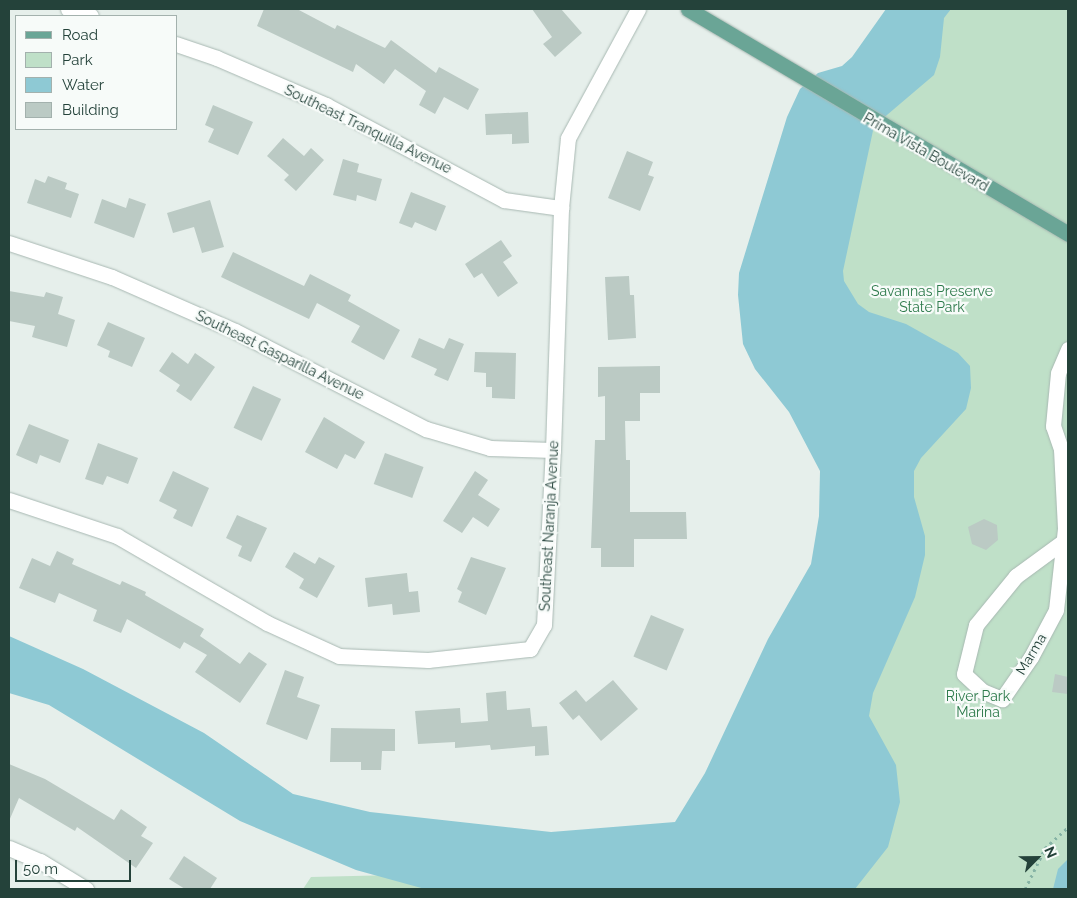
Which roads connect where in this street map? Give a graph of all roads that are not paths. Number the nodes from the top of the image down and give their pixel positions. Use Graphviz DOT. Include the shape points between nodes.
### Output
graph roads {
  1 [pos="68,9"];
  2 [pos="638,9"];
  3 [pos="688,9"];
  4 [pos="88,15"];
  5 [pos="178,45"];
  6 [pos="561,208"];
  7 [pos="1068,234"];
  8 [pos="9,243"];
  9 [pos="1068,349"];
  10 [pos="1065,443"];
  11 [pos="553,450"];
  12 [pos="9,500"];
  13 [pos="1061,543"];
  14 [pos="9,848"];
  15 [pos="86,889"];
  1 -- 4 [label="street"];
  2 -- 6 [label="street, Southeast Naranja Avenue" via="568,138"];
  3 -- 7 [label="main road, Prima Vista Boulevard" via="897,136"];
  5 -- 6 [label="street, Southeast Tranquilla Avenue" via="326,105 504,200"];
  6 -- 11 [label="street, Southeast Naranja Avenue"];
  8 -- 11 [label="street, Southeast Gasparilla Avenue" via="112,277 235,332 426,429 490,448"];
  9 -- 10 [label="street, Marma" via="1058,373 1053,426"];
  10 -- 13 [label="street, Marma" via="1065,528"];
  11 -- 12 [label="street, Southeast Naranja Avenue" via="544,626 530,649 428,660 339,656 267,623 117,536"];
  13 -- 13 [label="street, Marma" via="1056,610 1036,649 1002,699 982,691 964,674 976,625 1016,576"];
  14 -- 15 [label="street" via="40,861"];
}
